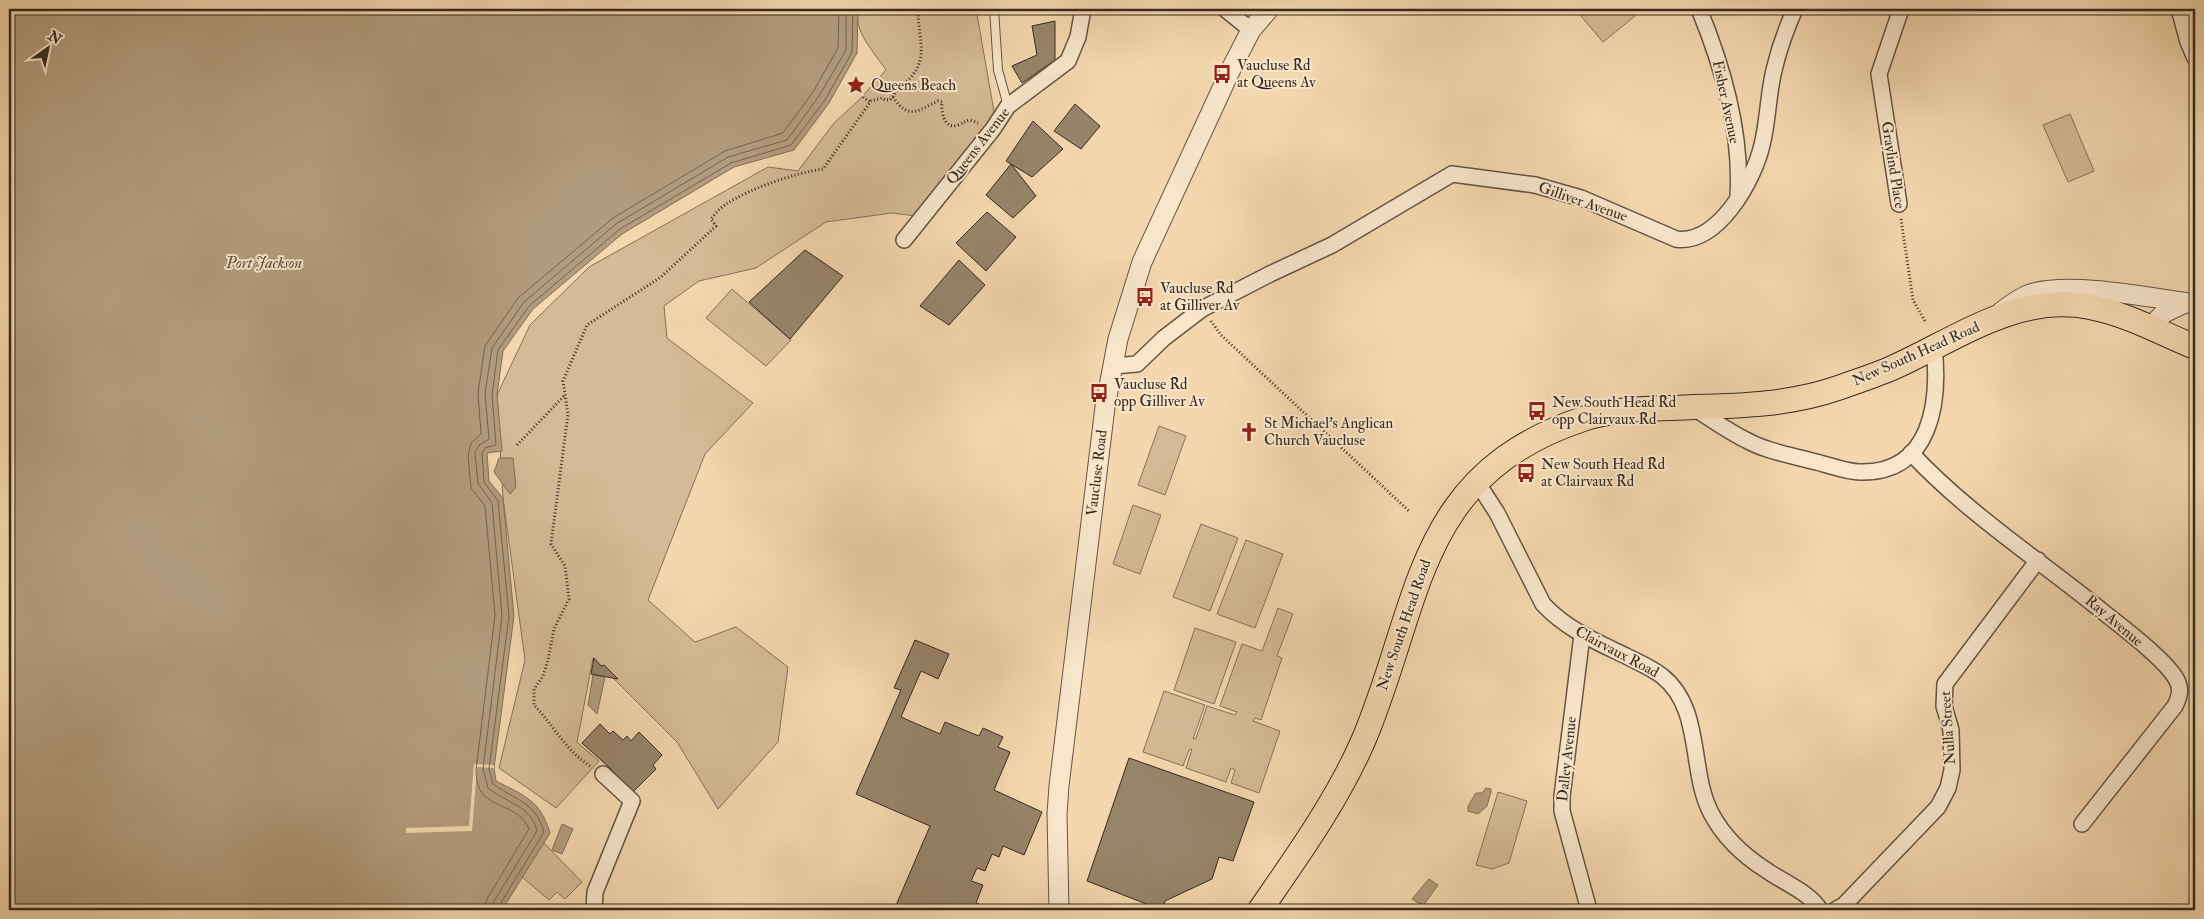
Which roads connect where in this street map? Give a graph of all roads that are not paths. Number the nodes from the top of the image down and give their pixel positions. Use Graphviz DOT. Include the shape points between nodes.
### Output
graph roads {
  1 [pos="994,9"];
  2 [pos="1083,9"];
  3 [pos="1225,9"];
  4 [pos="1269,9"];
  5 [pos="1700,9"];
  6 [pos="1795,9"];
  7 [pos="1901,9"];
  8 [pos="2179,9"];
  9 [pos="1251,30"];
  10 [pos="2195,58"];
  11 [pos="1008,106"];
  12 [pos="1738,197"];
  13 [pos="1899,204"];
  14 [pos="904,240"];
  15 [pos="2190,304"];
  16 [pos="1990,321"];
  17 [pos="2150,328"];
  18 [pos="1934,347"];
  19 [pos="2195,347"];
  20 [pos="1113,366"];
  21 [pos="1693,408"];
  22 [pos="1910,453"];
  23 [pos="1477,482"];
  24 [pos="2038,560"];
  25 [pos="1582,635"];
  26 [pos="603,774"];
  27 [pos="2082,824"];
  28 [pos="594,910"];
  29 [pos="1059,910"];
  30 [pos="1260,910"];
  31 [pos="1590,910"];
  32 [pos="1820,910"];
  33 [pos="1835,910"];
  1 -- 11 [label="lane" via="998,70"];
  2 -- 11 [label="street, Queens Avenue" via="1078,37 1068,61"];
  3 -- 9 [label="street"];
  4 -- 9 [label="street, Vaucluse Road"];
  5 -- 12 [label="street, Fisher Avenue" via="1721,70 1730,109 1738,157"];
  6 -- 12 [label="street, Gilliver Avenue" via="1773,72 1757,164"];
  7 -- 13 [label="street, Graylind Place" via="1879,74"];
  8 -- 10 [label="street"];
  9 -- 20 [label="street, Vaucluse Road" via="1142,262 1123,320"];
  11 -- 14 [label="street, Queens Avenue"];
  12 -- 20 [label="street, Gilliver Avenue" via="1721,221 1696,238 1686,240 1661,233 1580,198 1535,185 1452,174 1332,245 1202,309 1137,364"];
  15 -- 16 [label="street, New South Head Road" via="2105,292 2055,290 2021,298"];
  15 -- 17 [label="street" via="2164,313"];
  16 -- 17 [label="main road, New South Head Road" via="2022,309 2053,304 2107,310"];
  16 -- 18 [label="main road, New South Head Road"];
  17 -- 19 [label="main road, New South Head Road"];
  18 -- 21 [label="main road, New South Head Road" via="1892,368 1833,390 1764,404"];
  18 -- 22 [label="street" via="1935,403 1922,441"];
  20 -- 29 [label="street, Vaucluse Road" via="1105,407 1059,786"];
  21 -- 22 [label="street" via="1748,441 1778,452 1859,472 1888,468"];
  21 -- 23 [label="main road, New South Head Road" via="1633,409 1587,418 1534,439 1500,461"];
  22 -- 24 [label="street, Ray Avenue" via="1950,493"];
  23 -- 25 [label="street, Clairvaux Road" via="1497,513 1543,604"];
  23 -- 30 [label="main road, New South Head Road" via="1442,527 1423,566 1379,700 1343,782"];
  24 -- 27 [label="street, Ray Avenue" via="2168,668 2179,688 2180,696 2174,706"];
  24 -- 33 [label="street, Nulla Street" via="1945,684 1944,706 1951,730 1952,770 1948,788 1938,807 1844,905"];
  25 -- 31 [label="street, Dalley Avenue" via="1562,811"];
  25 -- 32 [label="street, Clairvaux Road" via="1662,676 1678,693 1686,712 1710,812 1719,827 1749,858 1812,900"];
  26 -- 28 [label="street" via="632,802 595,892"];
}
